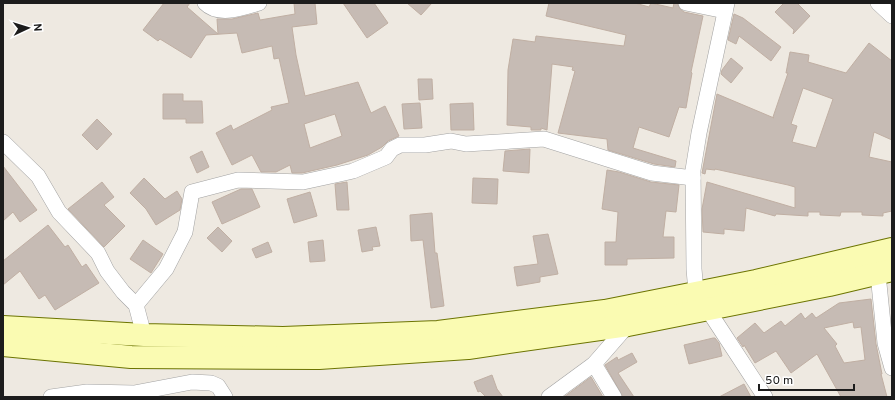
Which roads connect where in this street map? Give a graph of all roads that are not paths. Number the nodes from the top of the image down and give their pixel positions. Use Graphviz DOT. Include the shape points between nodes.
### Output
graph roads {
  1 [pos="205,3"];
  2 [pos="259,3"];
  3 [pos="686,3"];
  4 [pos="878,3"];
  5 [pos="726,7"];
  6 [pos="892,16"];
  7 [pos="3,142"];
  8 [pos="692,178"];
  9 [pos="892,249"];
  10 [pos="885,272"];
  11 [pos="696,292"];
  12 [pos="136,305"];
  13 [pos="708,310"];
  14 [pos="628,325"];
  15 [pos="3,327"];
  16 [pos="144,335"];
  17 [pos="3,345"];
  18 [pos="594,364"];
  19 [pos="892,368"];
  20 [pos="88,394"];
  21 [pos="51,397"];
  22 [pos="226,397"];
  23 [pos="549,397"];
  24 [pos="614,397"];
  25 [pos="765,397"];
  1 -- 2 [label="street" via="215,10 234,10"];
  3 -- 5 [label="street"];
  4 -- 6 [label="street"];
  5 -- 8 [label="street"];
  7 -- 12 [label="street" via="38,176 59,212 98,253 123,292"];
  8 -- 11 [label="street"];
  8 -- 12 [label="street" via="652,173 544,139 530,139 466,144 452,141 400,145 392,149 386,157 353,171 332,176 303,182 238,180 192,192 185,232 166,269"];
  9 -- 11 [label="main road" via="756,281"];
  10 -- 13 [label="main road"];
  10 -- 19 [label="street" via="885,343"];
  11 -- 16 [label="main road" via="605,310 438,332 283,338"];
  12 -- 16 [label="street"];
  13 -- 14 [label="main road"];
  13 -- 25 [label="street"];
  14 -- 17 [label="main road" via="468,348 319,358 130,357"];
  14 -- 18 [label="street"];
  15 -- 16 [label="main road"];
  18 -- 23 [label="street"];
  18 -- 24 [label="street"];
  20 -- 21 [label="street"];
  20 -- 22 [label="street" via="134,394 192,382 218,386"];
}
